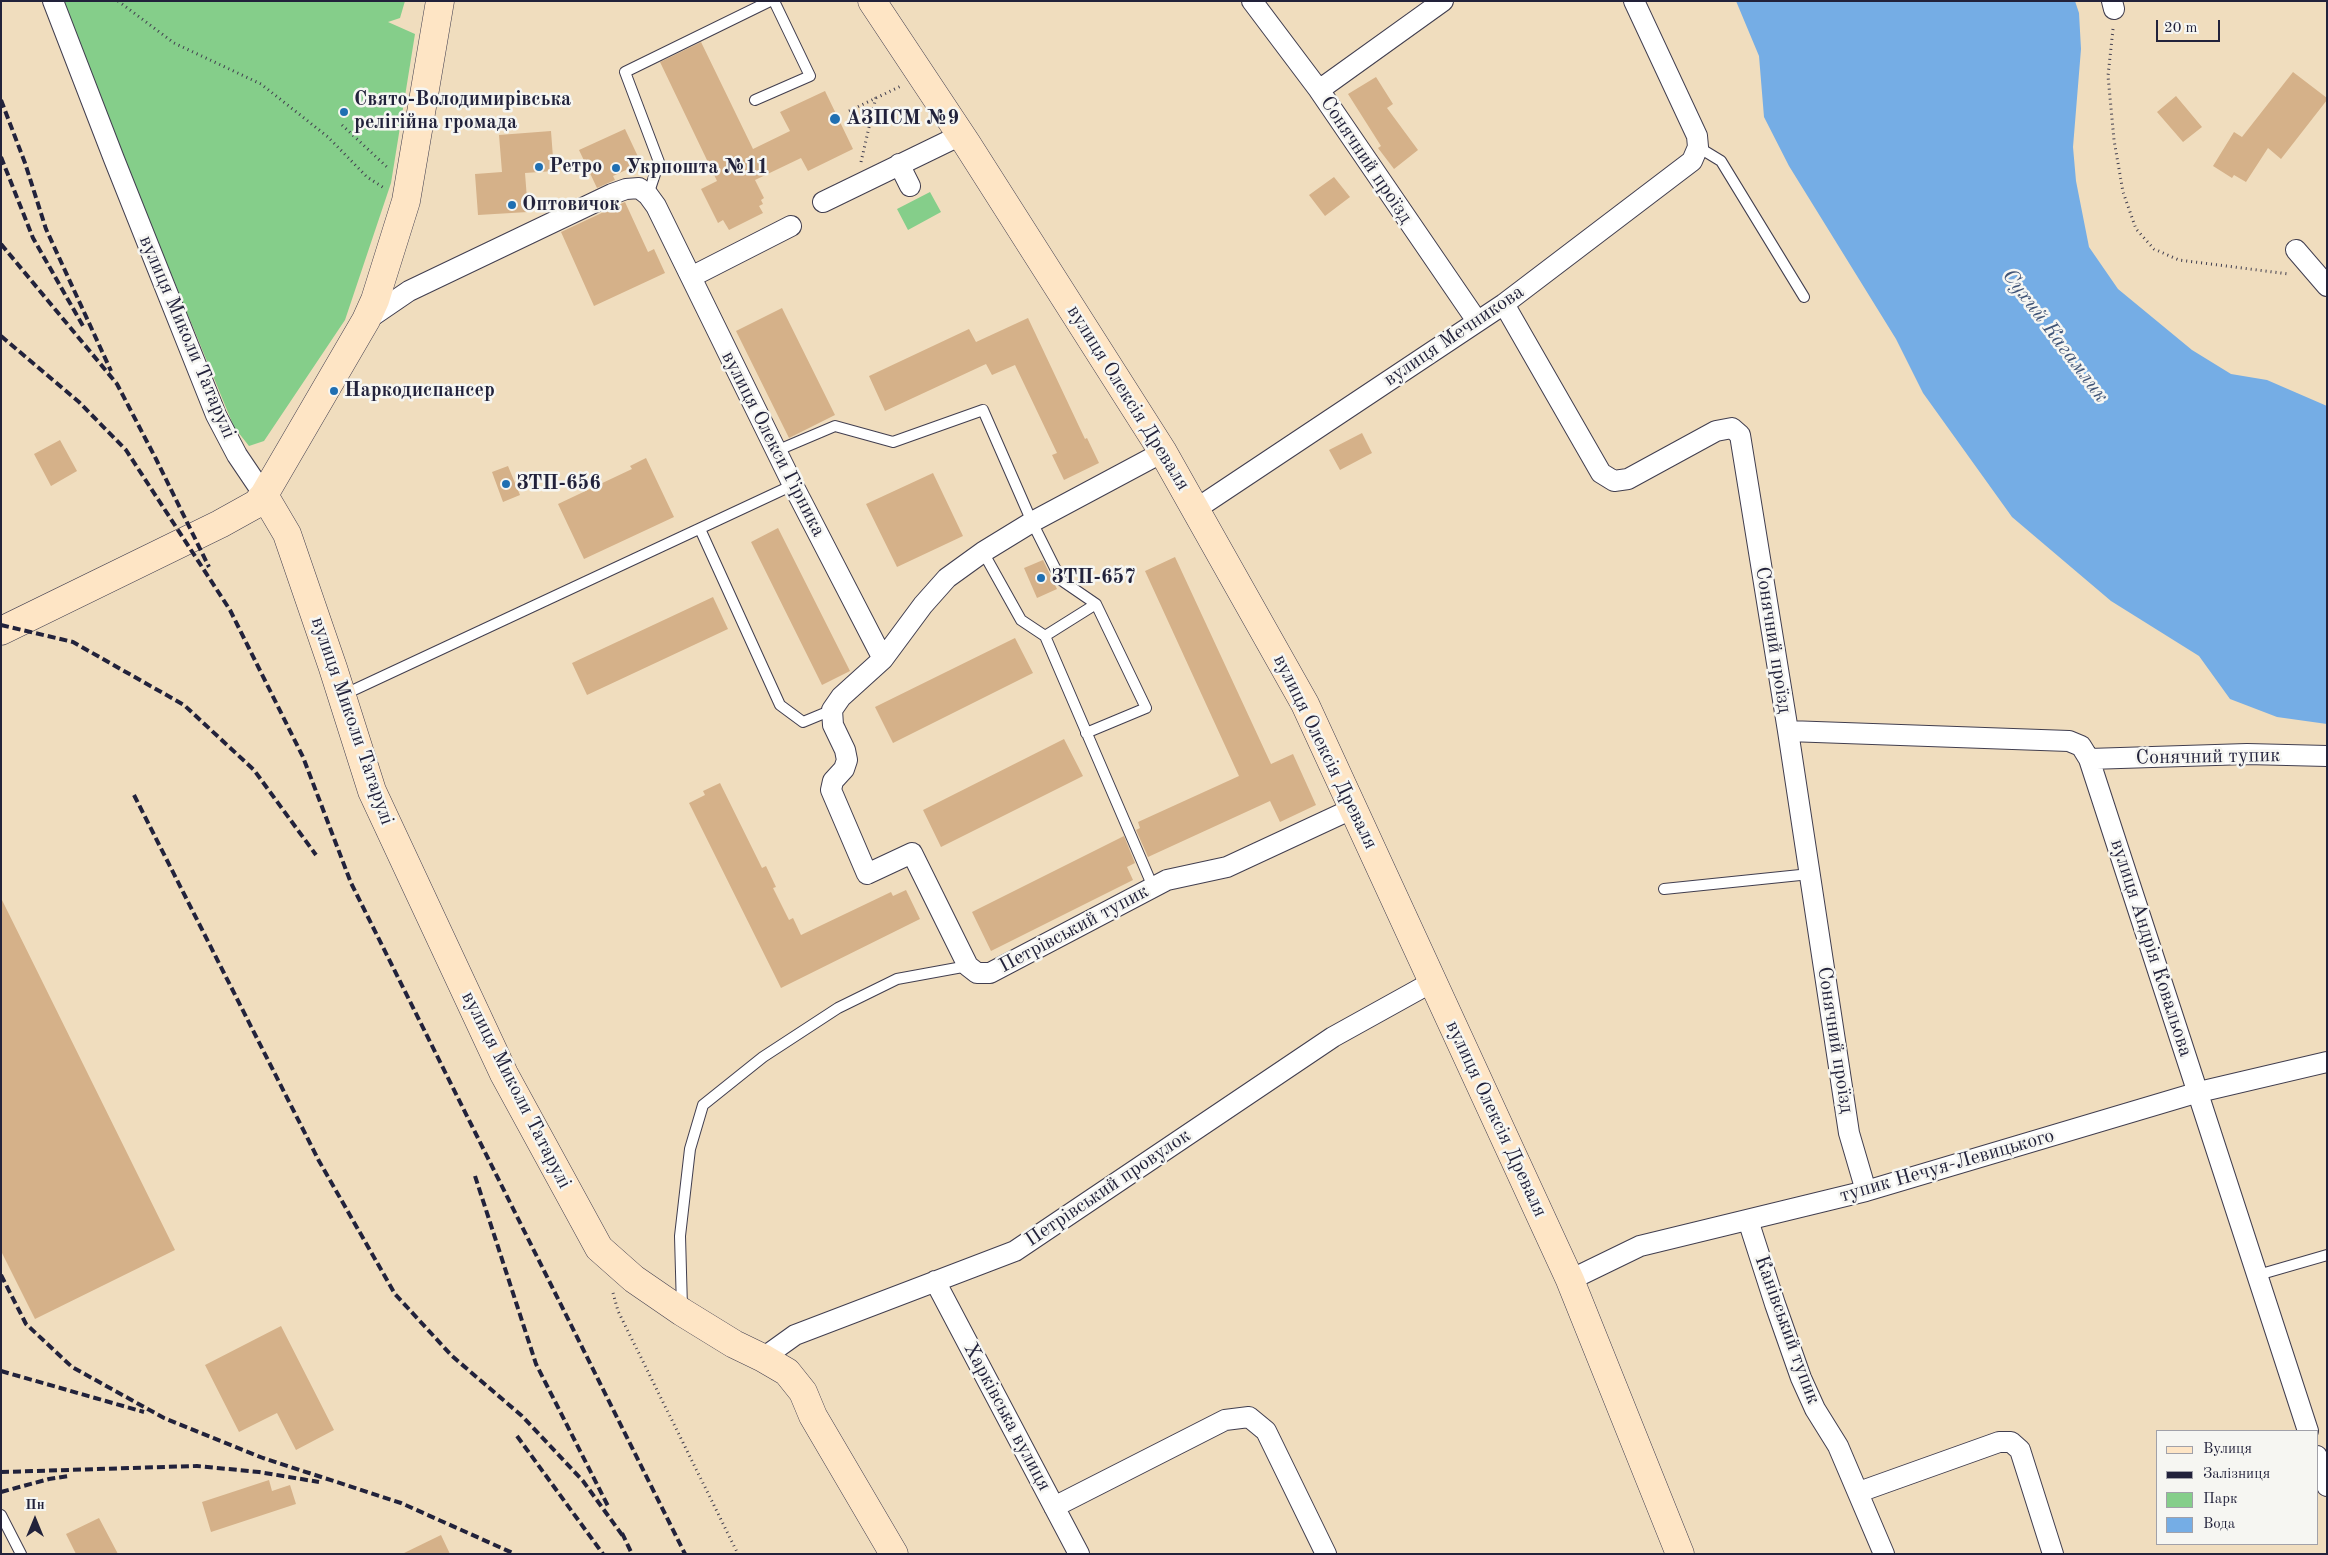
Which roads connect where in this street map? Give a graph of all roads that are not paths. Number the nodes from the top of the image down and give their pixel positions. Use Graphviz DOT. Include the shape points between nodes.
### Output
graph roads {
  1 [pos="53,1"];
  2 [pos="440,1"];
  3 [pos="770,1"];
  4 [pos="774,1"];
  5 [pos="872,1"];
  6 [pos="1252,1"];
  7 [pos="1443,1"];
  8 [pos="1634,1"];
  9 [pos="1319,90"];
  10 [pos="755,100"];
  11 [pos="961,135"];
  12 [pos="1698,147"];
  13 [pos="899,164"];
  14 [pos="910,186"];
  15 [pos="648,195"];
  16 [pos="823,202"];
  17 [pos="791,226"];
  18 [pos="2296,250"];
  19 [pos="691,277"];
  20 [pos="2322,282"];
  21 [pos="1804,297"];
  22 [pos="1504,304"];
  23 [pos="366,320"];
  24 [pos="1477,321"];
  25 [pos="776,450"];
  26 [pos="1163,452"];
  27 [pos="793,485"];
  28 [pos="264,495"];
  29 [pos="1196,508"];
  30 [pos="1032,522"];
  31 [pos="700,529"];
  32 [pos="983,552"];
  33 [pos="1096,604"];
  34 [pos="1,631"];
  35 [pos="1045,636"];
  36 [pos="883,659"];
  37 [pos="342,696"];
  38 [pos="832,710"];
  39 [pos="1788,731"];
  40 [pos="1086,734"];
  41 [pos="2327,756"];
  42 [pos="2089,760"];
  43 [pos="1354,808"];
  44 [pos="1810,874"];
  45 [pos="1153,887"];
  46 [pos="1664,889"];
  47 [pos="968,966"];
  48 [pos="1434,981"];
  49 [pos="2327,1062"];
  50 [pos="2199,1092"];
  51 [pos="1866,1191"];
  52 [pos="1748,1220"];
  53 [pos="2327,1256"];
  54 [pos="2258,1275"];
  55 [pos="1570,1280"];
  56 [pos="935,1281"];
  57 [pos="682,1312"];
  58 [pos="763,1358"];
  59 [pos="2308,1430"];
  60 [pos="2318,1459"];
  61 [pos="2327,1486"];
  62 [pos="1859,1492"];
  63 [pos="1054,1507"];
  64 [pos="1,1515"];
  65 [pos="21,1554"];
  66 [pos="894,1554"];
  67 [pos="1079,1554"];
  68 [pos="1326,1554"];
  69 [pos="1680,1554"];
  70 [pos="1884,1554"];
  71 [pos="2053,1554"];
  1 -- 28 [label="street, вулиця Миколи Татарулі" via="216,415 237,455"];
  2 -- 23 [label="street" via="408,194"];
  3 -- 15 [label="lane" via="625,72 659,162"];
  4 -- 10 [label="lane" via="810,76"];
  5 -- 11 [label="street, вулиця Олексія Древаля"];
  6 -- 9 [label="street, Сонячний проїзд"];
  7 -- 9 [label="street"];
  8 -- 12 [label="street" via="1691,120"];
  9 -- 24 [label="street, Сонячний проїзд"];
  11 -- 13 [label="street"];
  11 -- 26 [label="street, вулиця Олексія Древаля"];
  12 -- 21 [label="lane" via="1721,161"];
  12 -- 22 [label="street, вулиця Мечникова" via="1692,161"];
  13 -- 14 [label="street"];
  13 -- 16 [label="street"];
  15 -- 19 [label="street, вулиця Олекси Гірника"];
  15 -- 23 [label="street" via="639,188 612,194 409,291"];
  17 -- 19 [label="street"];
  18 -- 20 [label="street"];
  19 -- 25 [label="street, вулиця Олекси Гірника"];
  22 -- 24 [label="street, вулиця Мечникова"];
  22 -- 39 [label="street, Сонячний проїзд" via="1601,473 1614,481 1628,479 1716,431 1732,428 1740,435"];
  23 -- 28 [label="street"];
  24 -- 29 [label="street, вулиця Мечникова"];
  25 -- 27 [label="street, вулиця Олекси Гірника"];
  25 -- 30 [label="lane" via="835,426 893,442 983,410"];
  26 -- 29 [label="street, вулиця Олексія Древаля"];
  26 -- 30 [label="street"];
  27 -- 31 [label="lane"];
  27 -- 36 [label="street, вулиця Олекси Гірника"];
  28 -- 34 [label="street" via="256,504 220,524"];
  28 -- 37 [label="street, вулиця Миколи Татарулі" via="287,534"];
  29 -- 43 [label="street, вулиця Олексія Древаля" via="1305,704"];
  30 -- 32 [label="street"];
  30 -- 33 [label="lane" via="1061,580"];
  31 -- 37 [label="lane"];
  31 -- 38 [label="lane" via="780,705 803,722"];
  32 -- 35 [label="lane" via="1021,620"];
  32 -- 36 [label="street" via="947,578"];
  33 -- 35 [label="lane"];
  33 -- 40 [label="lane" via="1146,708"];
  35 -- 40 [label="lane"];
  36 -- 38 [label="street" via="841,697"];
  37 -- 57 [label="street, вулиця Миколи Татарулі" via="372,791 504,1074 575,1205 599,1248 634,1279"];
  38 -- 47 [label="street, Петрівський тупик" via="833,725 847,760 831,790 867,874 912,853"];
  39 -- 42 [label="street, вулиця Андрія Ковальова" via="2069,740 2080,746"];
  39 -- 44 [label="street, Сонячний проїзд"];
  40 -- 45 [label="lane"];
  41 -- 42 [label="street, Сонячний тупик" via="2247,754"];
  42 -- 50 [label="street, вулиця Андрія Ковальова"];
  43 -- 45 [label="street, Петрівський тупик" via="1227,867 1167,880"];
  43 -- 48 [label="street, вулиця Олексія Древаля"];
  44 -- 46 [label="lane"];
  44 -- 51 [label="street, Сонячний проїзд" via="1849,1134"];
  45 -- 47 [label="street, Петрівський тупик" via="990,973 978,973"];
  47 -- 57 [label="lane" via="897,980 838,1008 763,1057 703,1105 690,1149 680,1236"];
  48 -- 55 [label="street, вулиця Олексія Древаля"];
  48 -- 56 [label="street, Петрівський провулок" via="1334,1038 1015,1251"];
  49 -- 50 [label="street, тупик Нечуя-Левицького"];
  50 -- 51 [label="street, тупик Нечуя-Левицького"];
  50 -- 54 [label="street, вулиця Андрія Ковальова"];
  51 -- 52 [label="street, тупик Нечуя-Левицького"];
  52 -- 55 [label="street, тупик Нечуя-Левицького" via="1640,1246"];
  52 -- 62 [label="street, Канівський тупик" via="1801,1378"];
  53 -- 54 [label="lane"];
  54 -- 59 [label="street, вулиця Андрія Ковальова"];
  55 -- 69 [label="street, вулиця Олексія Древаля"];
  56 -- 58 [label="street, Петрівський провулок" via="794,1335"];
  56 -- 63 [label="street, Харківська вулиця"];
  57 -- 58 [label="street, вулиця Миколи Татарулі"];
  58 -- 66 [label="street" via="787,1372 803,1392 813,1416"];
  60 -- 61 [label="street"];
  62 -- 70 [label="street, Канівський тупик"];
  62 -- 71 [label="street" via="1999,1442 2011,1442 2020,1450"];
  63 -- 67 [label="street, Харківська вулиця"];
  63 -- 68 [label="street" via="1225,1420 1249,1417 1266,1431"];
  64 -- 65 [label="lane"];
}
